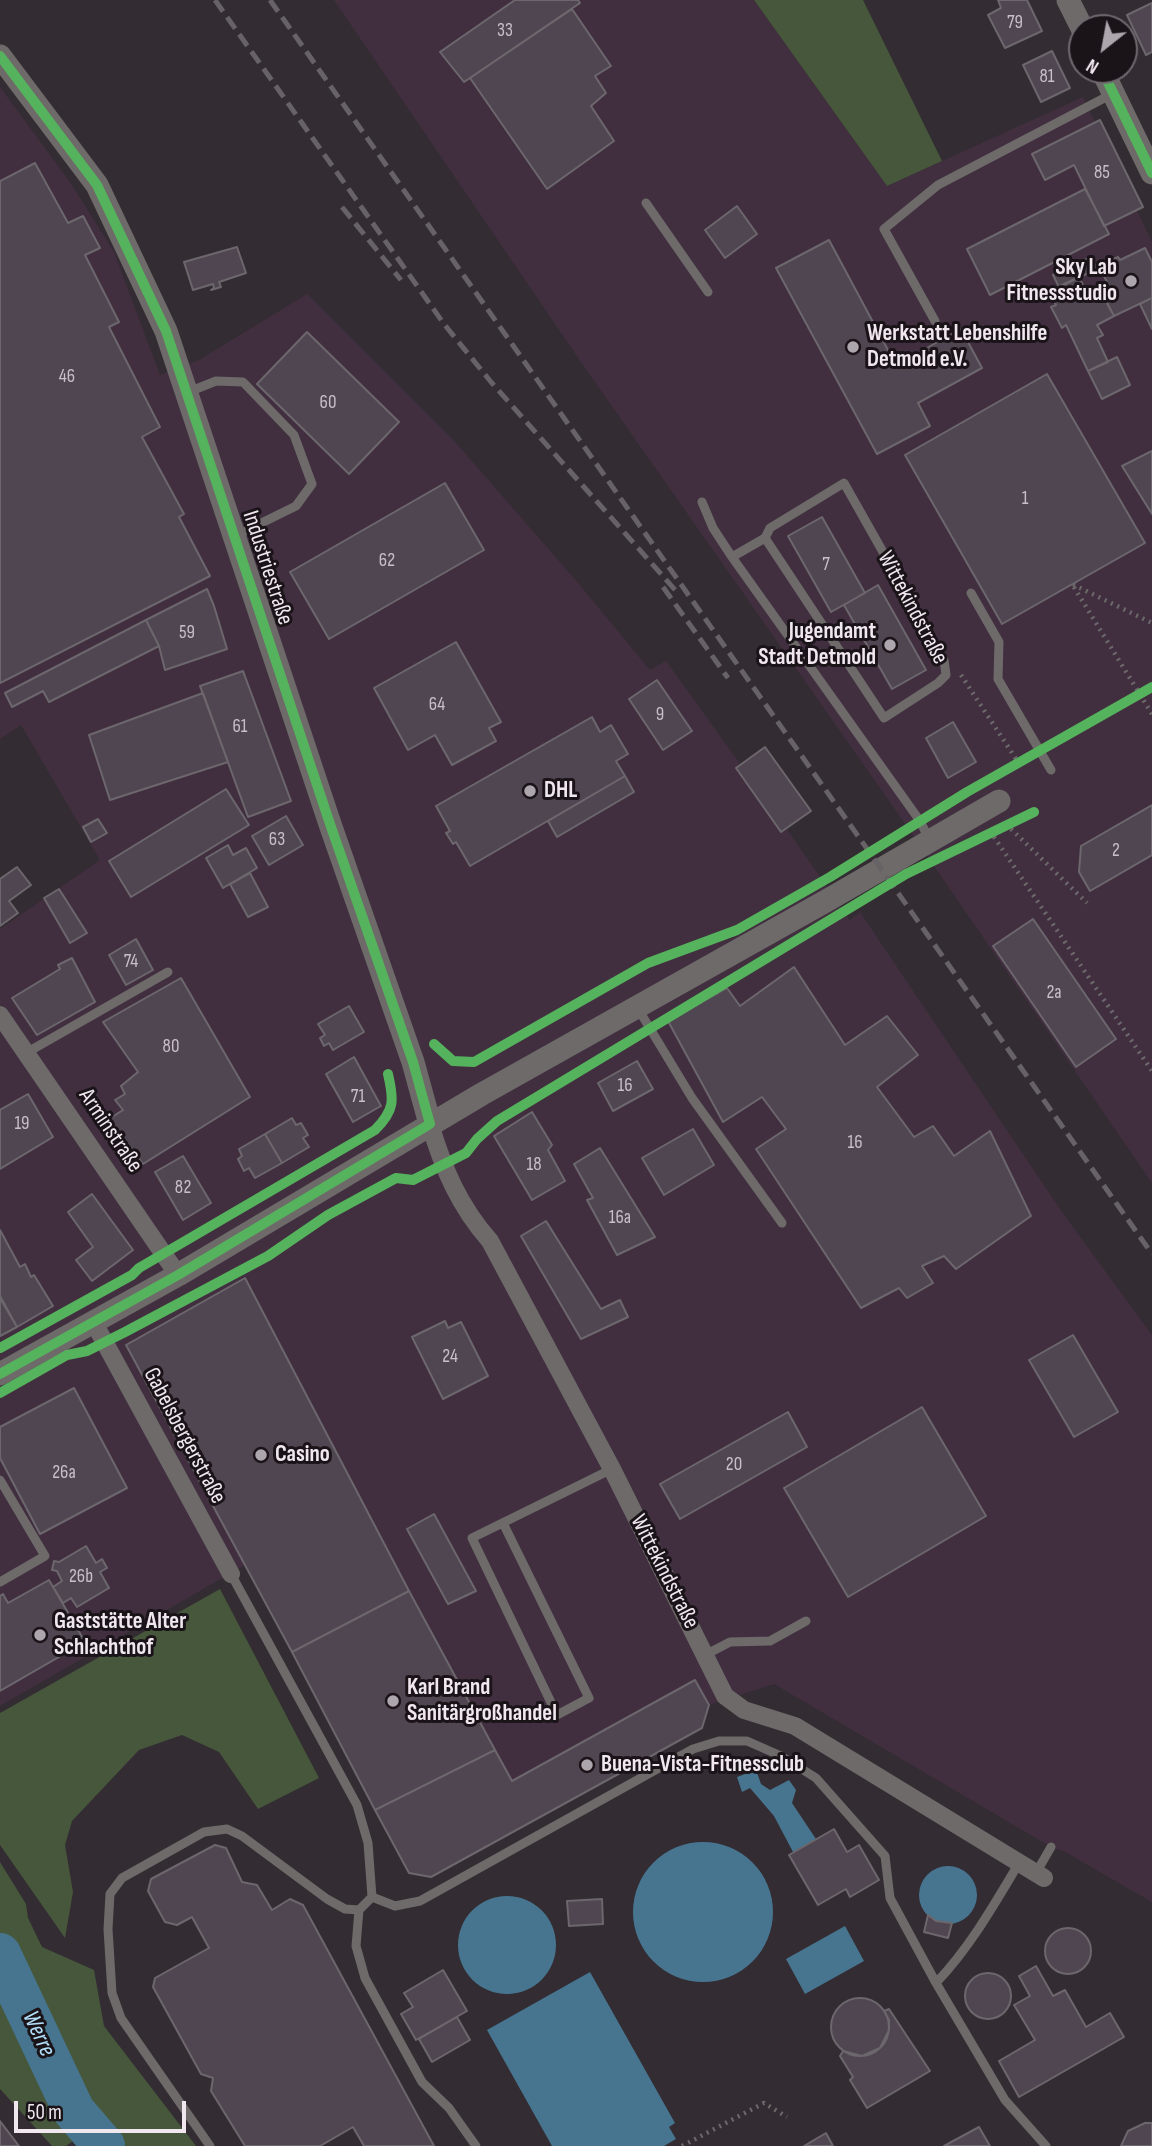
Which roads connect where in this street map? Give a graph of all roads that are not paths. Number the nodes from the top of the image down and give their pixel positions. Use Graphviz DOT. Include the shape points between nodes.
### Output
graph roads {
  1 [pos="0,56"];
  2 [pos="1109,84"];
  3 [pos="1113,93"];
  4 [pos="1152,173"];
  5 [pos="646,202"];
  6 [pos="708,292"];
  7 [pos="935,321"];
  8 [pos="185,393"];
  9 [pos="702,502"];
  10 [pos="233,537"];
  11 [pos="765,538"];
  12 [pos="732,557"];
  13 [pos="971,593"];
  14 [pos="1051,770"];
  15 [pos="999,801"];
  16 [pos="930,841"];
  17 [pos="168,972"];
  18 [pos="637,1007"];
  19 [pos="0,1015"];
  20 [pos="26,1053"];
  21 [pos="430,1124"];
  22 [pos="782,1223"];
  23 [pos="178,1275"];
  24 [pos="93,1321"];
  25 [pos="0,1374"];
  26 [pos="612,1469"];
  27 [pos="0,1480"];
  28 [pos="503,1523"];
  29 [pos="231,1574"];
  30 [pos="0,1582"];
  31 [pos="806,1621"];
  32 [pos="705,1655"];
  33 [pos="1051,1847"];
  34 [pos="1019,1863"];
  35 [pos="1040,1875"];
  36 [pos="372,1898"];
  37 [pos="359,1910"];
  38 [pos="936,1983"];
  39 [pos="210,2146"];
  40 [pos="475,2146"];
  41 [pos="1046,2146"];
  1 -- 8 [label="street, Industriestraße" via="97,185 166,331"];
  2 -- 3 [label="street"];
  3 -- 4 [label="street"];
  3 -- 7 [label="lane" via="938,185 884,229"];
  5 -- 6 [label="lane"];
  8 -- 10 [label="street, Industriestraße"];
  8 -- 10 [label="lane" via="216,382 243,382 294,435 312,484 296,506"];
  9 -- 12 [label="lane"];
  10 -- 21 [label="street, Industriestraße" via="413,1062"];
  11 -- 11 [label="lane, Wittekindstraße" via="770,528 844,484 944,660 946,674 884,718"];
  11 -- 12 [label="lane, Wittekindstraße"];
  12 -- 16 [label="lane"];
  13 -- 14 [label="lane" via="999,642 998,679"];
  15 -- 16 [label="street"];
  16 -- 18 [label="street"];
  17 -- 20 [label="lane"];
  18 -- 21 [label="street"];
  18 -- 22 [label="lane" via="692,1098"];
  19 -- 20 [label="street, Arminstraße"];
  20 -- 23 [label="street, Arminstraße"];
  21 -- 23 [label="street"];
  21 -- 26 [label="street, Wittekindstraße" via="448,1178 490,1241"];
  23 -- 24 [label="street"];
  24 -- 25 [label="street"];
  24 -- 29 [label="street, Gabelsbergerstraße"];
  26 -- 28 [label="lane"];
  26 -- 32 [label="street, Wittekindstraße"];
  27 -- 30 [label="lane" via="45,1556"];
  28 -- 28 [label="lane" via="589,1698 557,1715 472,1538"];
  29 -- 36 [label="lane" via="357,1805 368,1843"];
  31 -- 32 [label="lane" via="770,1641 730,1642"];
  32 -- 34 [label="street, Wittekindstraße" via="725,1696 744,1710 795,1726"];
  33 -- 35 [label="lane"];
  34 -- 35 [label="street, Wittekindstraße"];
  34 -- 38 [label="lane" via="988,1916"];
  36 -- 37 [label="lane"];
  36 -- 38 [label="lane" via="395,1906 420,1901 693,1749 719,1741 747,1741 816,1778 884,1856 890,1898"];
  37 -- 39 [label="lane" via="345,1909 327,1899 227,1829 204,1832 122,1878 110,1894 112,1993 121,2018"];
  37 -- 40 [label="lane" via="356,1946 365,1978 422,2082 449,2108"];
  38 -- 41 [label="lane" via="1005,2099"];
}
